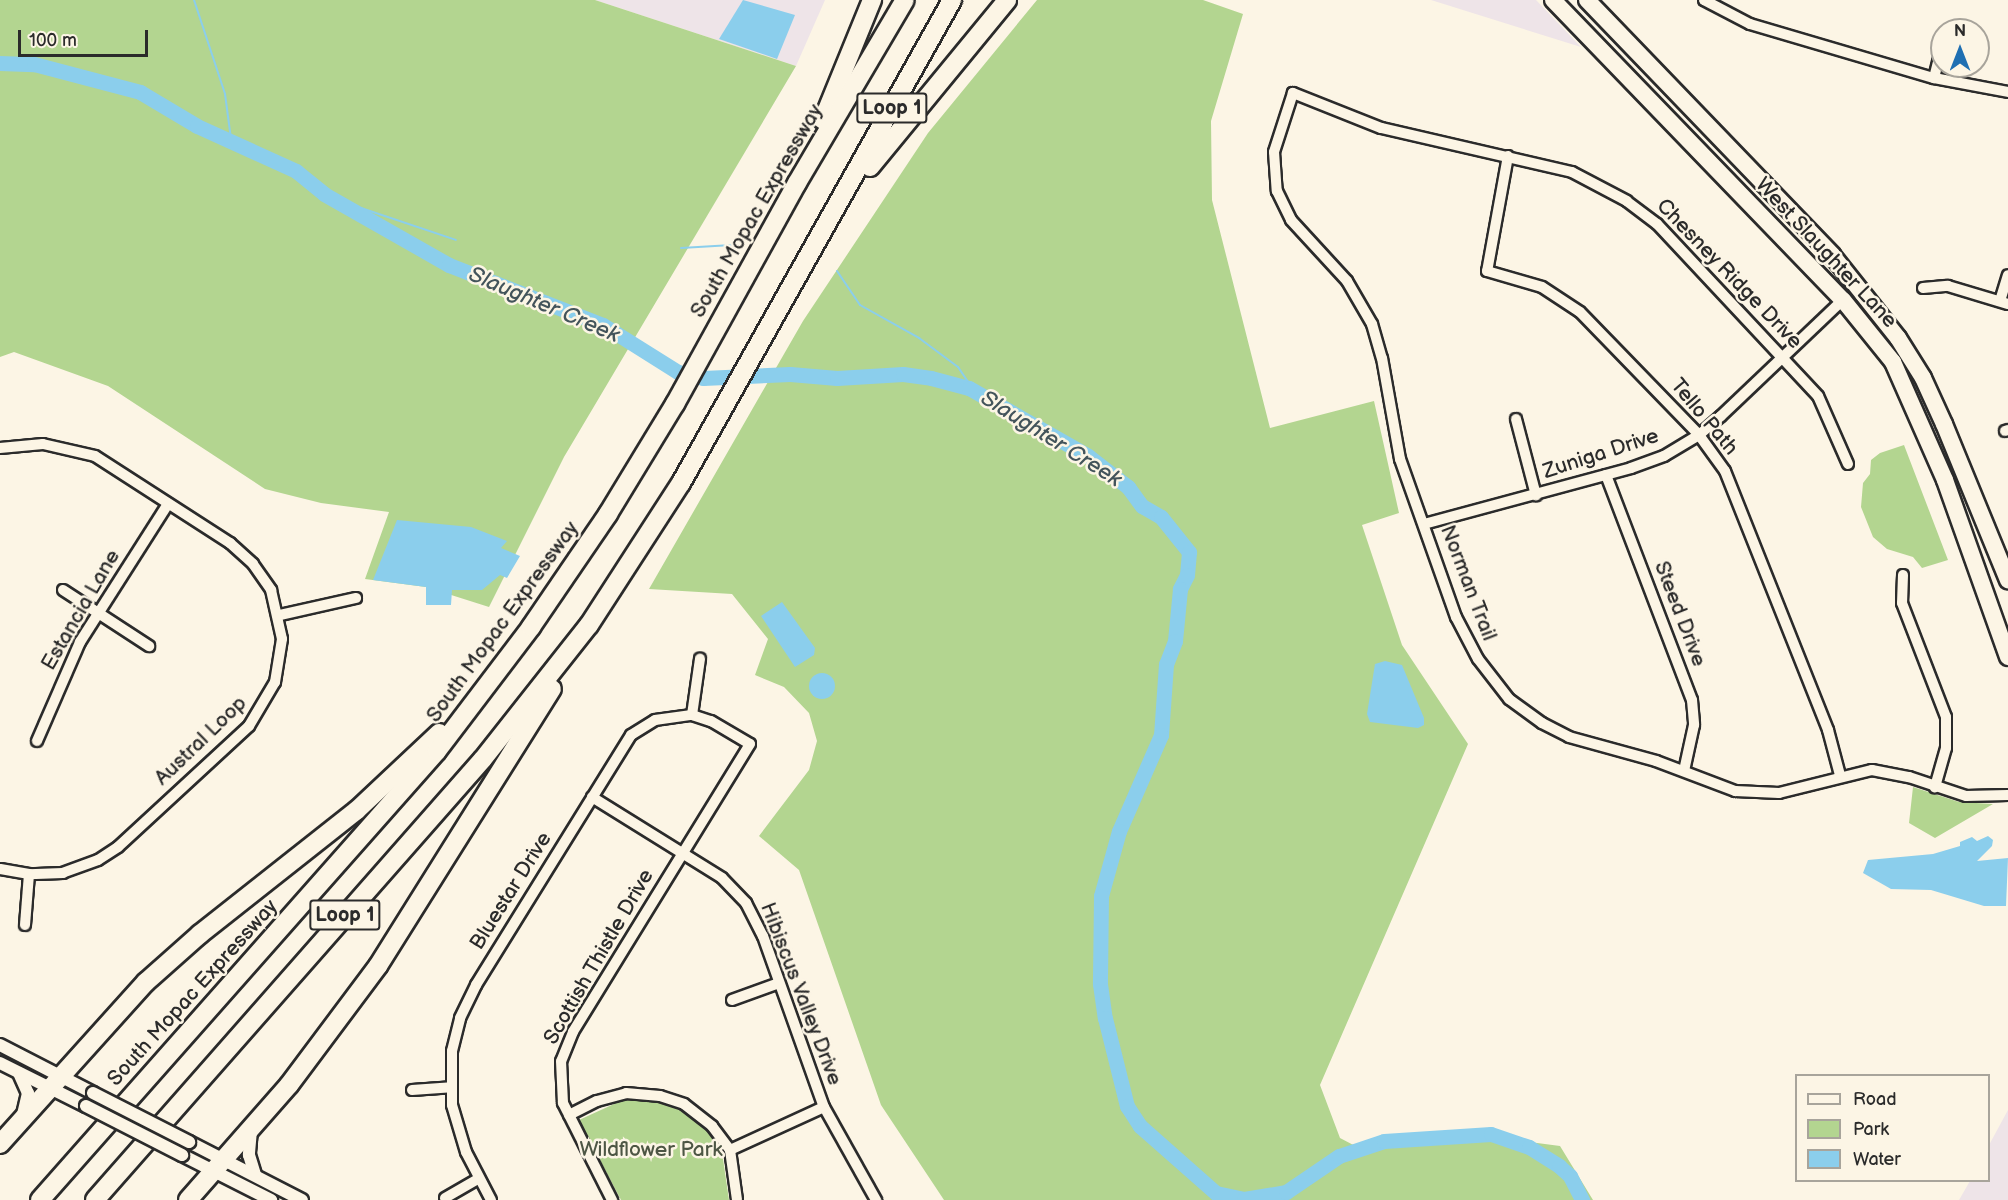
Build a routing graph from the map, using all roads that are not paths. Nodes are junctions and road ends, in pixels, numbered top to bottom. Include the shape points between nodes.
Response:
1 (872, 0) edge
2 (905, 0) edge
3 (952, 0) edge
4 (1007, 0) edge
5 (1553, 0) edge
6 (1587, 0) edge
7 (1704, 0) edge
8 (1930, 77) edge
9 (1934, 78) edge
10 (2008, 92) edge
11 (1293, 93) joint
12 (1728, 144) junction
13 (1508, 156) junction
14 (1709, 161) junction
15 (797, 183) junction
16 (832, 217) junction
17 (2008, 275) edge
18 (1923, 288) dead end
19 (1843, 300) junction
20 (2004, 302) edge
21 (1784, 357) junction
22 (1516, 419) dead end
23 (1699, 435) junction
24 (0, 448) edge
25 (1848, 464) dead end
26 (1961, 465) junction
27 (1941, 471) junction
28 (1606, 476) junction
29 (1536, 495) junction
30 (168, 504) junction
31 (1424, 524) junction
32 (1903, 575) dead end
33 (2008, 580) edge
34 (63, 590) dead end
35 (356, 598) dead end
36 (98, 613) junction
37 (280, 615) junction
38 (589, 625) junction
39 (149, 646) dead end
40 (2008, 657) edge
41 (700, 659) dead end
42 (481, 692) junction
43 (692, 715) junction
44 (37, 741) dead end
45 (750, 744) joint
46 (1684, 771) junction
47 (1840, 775) junction
48 (1935, 787) junction
49 (2008, 795) edge
50 (592, 797) junction
51 (683, 854) junction
52 (0, 869) edge
53 (29, 874) junction
54 (24, 925) dead end
55 (779, 983) junction
56 (732, 1000) dead end
57 (0, 1045) edge
58 (0, 1063) edge
59 (20, 1073) junction
60 (57, 1083) junction
61 (451, 1087) junction
62 (412, 1090) dead end
63 (824, 1107) junction
64 (569, 1115) junction
65 (18, 1124) junction
66 (251, 1126) junction
67 (0, 1144) edge
68 (730, 1150) junction
69 (217, 1165) junction
70 (255, 1175) junction
71 (479, 1178) junction
72 (446, 1198) dead end
73 (40, 1200) edge
74 (94, 1200) edge
75 (188, 1200) edge
76 (271, 1200) edge
77 (302, 1200) edge
78 (491, 1200) edge
79 (612, 1200) edge
80 (737, 1200) edge
81 (876, 1200) edge

1 - 15 highway
2 - 15 highway, South Mopac Expressway / Loop 1
3 - 16 highway, Loop 1
4 - 16 highway
5 - 14 main road, West Slaughter Lane
6 - 12 main road, West Slaughter Lane
7 - 8 street via 1750,24
9 - 10 street
11 - 13 street, Chesney Ridge Drive via 1381,128
11 - 31 street, Norman Trail via 1274,152 1277,191 1291,220 1347,281 1372,324 1400,459
12 - 14 main road
12 - 26 main road, West Slaughter Lane via 1832,255 1898,338 1923,378
13 - 21 street, Chesney Ridge Drive via 1572,172 1627,201 1657,224
13 - 23 street, Tello Path via 1487,271 1525,281 1567,301
14 - 19 main road, West Slaughter Lane
15 - 42 highway, South Mopac Expressway / Loop 1 via 675,404 585,549
16 - 38 highway, Loop 1 via 719,417
17 - 20 street
18 - 20 street via 1948,286
19 - 21 street, Zuniga Drive
19 - 27 main road, West Slaughter Lane via 1893,362
21 - 23 street, Zuniga Drive
21 - 25 street, Chesney Ridge Drive via 1823,403
22 - 29 street
23 - 28 street, Zuniga Drive via 1664,456
23 - 47 street, Tello Path via 1737,497 1828,730
24 - 30 street, Austral Loop via 31,443 81,450
26 - 27 main road
26 - 33 main road, West Slaughter Lane
27 - 40 main road, West Slaughter Lane
28 - 29 street, Zuniga Drive
28 - 46 street, Steed Drive via 1692,700 1694,725
29 - 31 street, Zuniga Drive
30 - 36 street, Estancia Lane
30 - 37 street, Austral Loop via 230,543 254,564 271,590
31 - 46 street, Norman Trail via 1469,646 1509,699 1569,737
32 - 48 street via 1902,603 1946,717 1946,748
34 - 36 street
35 - 37 street
36 - 39 street
36 - 44 street, Estancia Lane via 75,650
37 - 53 street, Austral Loop via 278,673 264,706 249,726 107,855 63,873
38 - 66 highway via 378,966 320,1047
38 - 74 highway, Loop 1 via 483,759
41 - 43 street
42 - 60 highway via 356,811 200,933 146,982
42 - 73 highway, South Mopac Expressway / Loop 1 via 380,817
43 - 45 street, Bluestar Drive via 711,721
43 - 50 street, Bluestar Drive via 663,718 638,729
45 - 51 street, Scottish Thistle Drive
46 - 47 street, Norman Trail via 1729,789 1756,794 1779,793
47 - 48 street, Norman Trail via 1872,770 1891,772
48 - 49 street, Norman Trail via 1978,798
50 - 51 street, Hibiscus Valley Drive
50 - 61 street, Bluestar Drive via 470,996 452,1051
51 - 55 street, Hibiscus Valley Drive via 722,878 746,903 758,922
51 - 64 street, Scottish Thistle Drive via 568,1043 559,1083
52 - 53 street, Austral Loop
53 - 54 street
55 - 56 street
55 - 63 street, Hibiscus Valley Drive
57 - 60 street
58 - 59 street
59 - 60 street
59 - 65 street via 28,1103
60 - 65 highway
60 - 69 street, bridge via 86,1106 182,1155
60 - 69 street, bridge via 93,1093 189,1142
61 - 62 street
61 - 71 street, Bluestar Drive via 458,1131
63 - 68 street
63 - 81 street, Hibiscus Valley Drive
64 - 68 street via 617,1095 660,1096 700,1116
64 - 79 street, Scottish Thistle Drive
65 - 67 highway
66 - 69 highway
66 - 70 street via 249,1154
68 - 80 street
69 - 70 street
69 - 75 highway
69 - 76 street
70 - 77 street
71 - 72 street
71 - 78 street, Bluestar Drive

